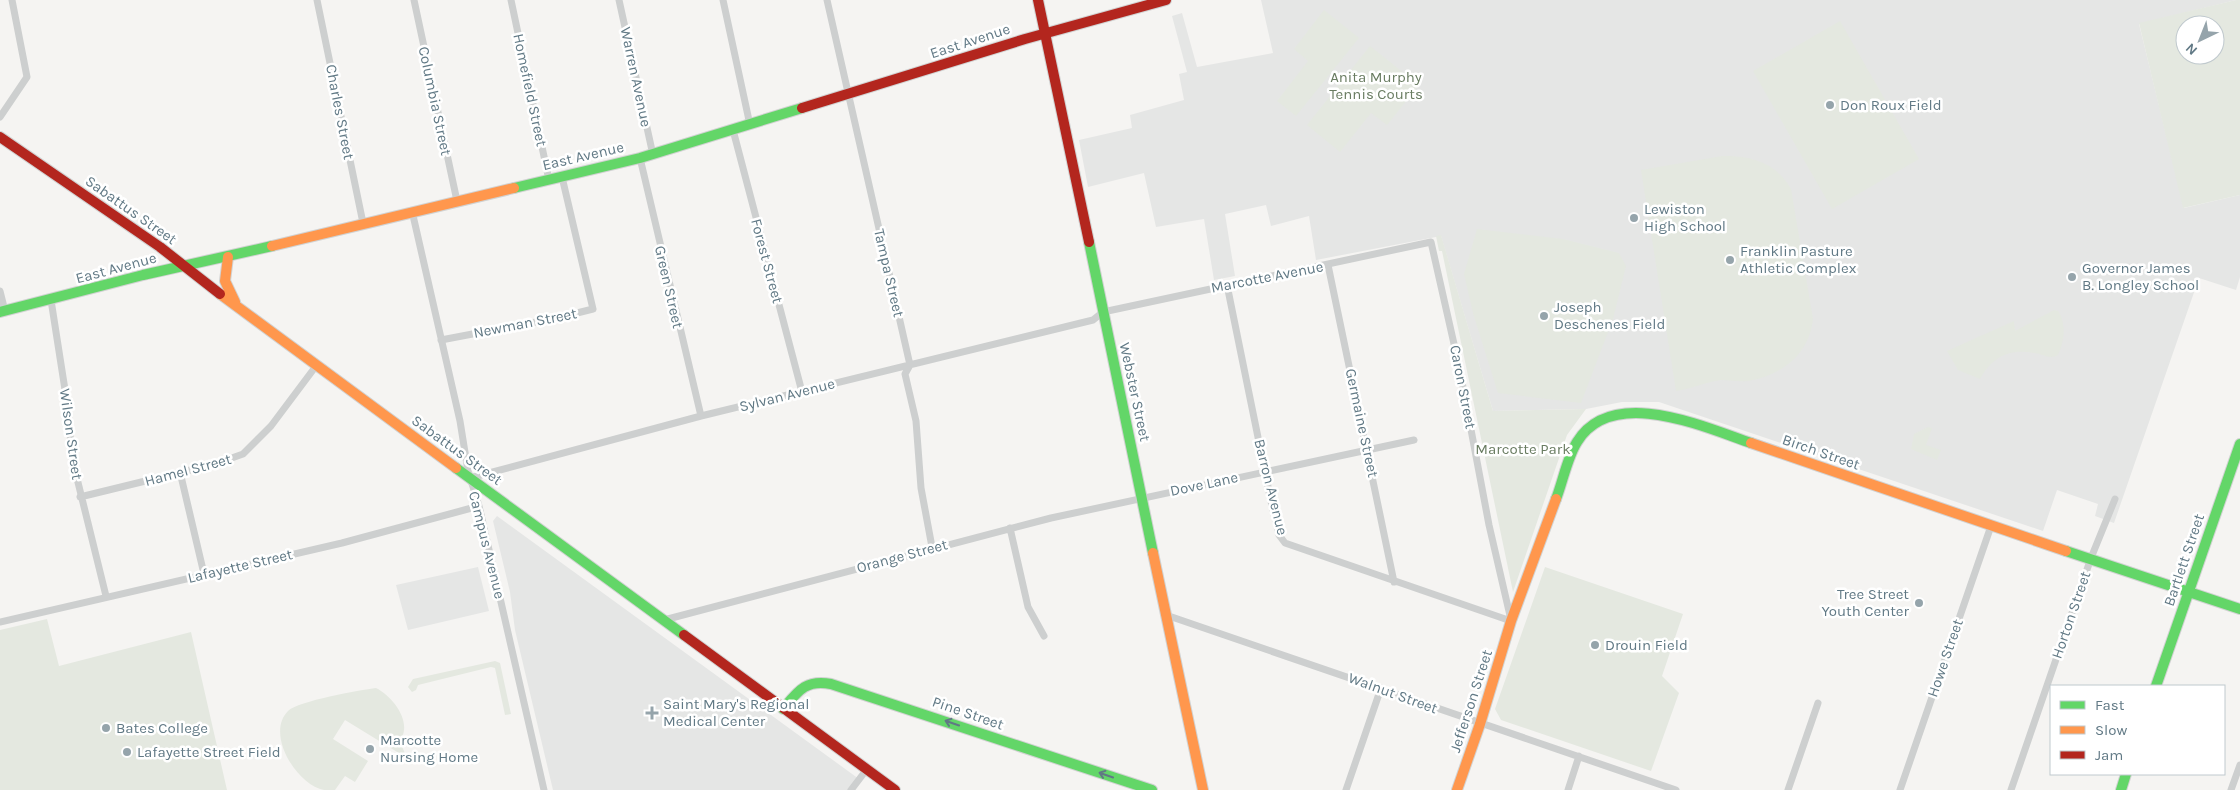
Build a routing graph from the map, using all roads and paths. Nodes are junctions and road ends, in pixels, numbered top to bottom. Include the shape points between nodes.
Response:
1 (12, 0) edge
2 (318, 0) edge
3 (414, 0) edge
4 (511, 0) edge
5 (619, 0) edge
6 (723, 0) edge
7 (827, 0) edge
8 (1038, 0) edge
9 (1166, 0) edge
10 (1045, 33) junction
11 (849, 95) junction
12 (0, 117) edge
13 (750, 125) junction
14 (733, 130) junction
15 (0, 136) edge
16 (653, 154) junction
17 (640, 158) junction
18 (562, 177) junction
19 (550, 180) junction
20 (457, 201) junction
21 (412, 211) junction
22 (362, 223) junction
23 (1431, 242) joint
24 (228, 257) junction
25 (1328, 265) junction
26 (182, 266) junction
27 (1226, 285) junction
28 (0, 291) edge
29 (51, 300) junction
30 (240, 310) junction
31 (3, 311) edge
32 (1103, 312) junction
33 (440, 340) junction
34 (910, 365) junction
35 (316, 366) junction
36 (802, 392) junction
37 (701, 416) junction
38 (1414, 440) dead end
39 (2240, 444) edge
40 (1368, 449) junction
41 (1266, 471) junction
42 (180, 472) junction
43 (470, 478) junction
44 (80, 497) junction
45 (1141, 498) junction
46 (2116, 499) dead end
47 (479, 506) junction
48 (1991, 526) junction
49 (1010, 528) junction
50 (932, 547) junction
51 (2091, 558) junction
52 (204, 574) junction
53 (1394, 582) junction
54 (2189, 591) junction
55 (106, 596) junction
56 (2240, 608) edge
57 (1166, 615) junction
58 (664, 620) junction
59 (1512, 621) junction
60 (0, 622) edge
61 (1044, 636) dead end
62 (2156, 685) edge
63 (1381, 688) junction
64 (1818, 703) dead end
65 (783, 709) junction
66 (1480, 724) junction
67 (1579, 756) junction
68 (2240, 765) edge
69 (867, 769) junction
70 (2126, 775) edge
71 (544, 790) edge
72 (851, 790) edge
73 (895, 790) edge
74 (1152, 790) edge
75 (1203, 790) edge
76 (1346, 790) edge
77 (1457, 790) edge
78 (1568, 790) edge
79 (1676, 790) edge
80 (1788, 790) edge
81 (1900, 790) edge
82 (2010, 790) edge
83 (2121, 790) edge
84 (2231, 790) edge

1 - 12 street via 27,77
2 - 22 street, Charles Street
3 - 20 street, Columbia Street
4 - 19 street, Homefield Street
5 - 16 street, Warren Avenue
6 - 13 street
7 - 11 street, Tampa Street
8 - 10 main road, Webster Street
9 - 10 main road, East Avenue
10 - 11 main road, East Avenue
10 - 32 main road, Webster Street
11 - 13 main road, East Avenue
11 - 34 street, Tampa Street
13 - 14 main road, East Avenue
14 - 16 main road, East Avenue
14 - 36 street, Forest Street
15 - 26 main road, Sabattus Street via 160,247
16 - 17 main road, East Avenue
17 - 18 main road, East Avenue
17 - 37 street, Green Street
18 - 19 main road, East Avenue
18 - 33 street, Newman Street via 593,309
19 - 20 main road, East Avenue
20 - 21 main road, East Avenue
21 - 22 main road, East Avenue
21 - 33 street, Campus Avenue
22 - 24 main road, East Avenue
23 - 25 street, Marcotte Avenue
23 - 59 street, Caron Street
24 - 26 main road, East Avenue
24 - 30 main road via 225,287
25 - 27 street, Marcotte Avenue
25 - 40 street, Germaine Street
26 - 29 main road, East Avenue
26 - 30 main road, Sabattus Street
27 - 32 street, Marcotte Avenue
27 - 41 street, Barron Avenue
28 - 31 street
29 - 31 main road, East Avenue
29 - 44 street, Wilson Street
30 - 35 main road, Sabattus Street
32 - 34 street, Sylvan Avenue via 1094,320
32 - 45 main road, Webster Street
33 - 43 street, Campus Avenue
34 - 36 street, Sylvan Avenue
34 - 50 street, Tampa Street via 905,374 916,421 921,488
35 - 42 street, Hamel Street via 271,426 243,454
35 - 43 main road, Sabattus Street
36 - 37 street, Sylvan Avenue
37 - 43 street, Sylvan Avenue
38 - 40 street, Dove Lane
39 - 54 main road, Bartlett Street
40 - 41 street, Dove Lane
40 - 53 street, Germaine Street
41 - 45 street, Dove Lane
41 - 53 street, Barron Avenue via 1279,535 1285,544
42 - 44 street, Hamel Street
42 - 52 street
43 - 47 street, Campus Avenue
43 - 58 main road, Sabattus Street
44 - 55 street, Wilson Street
45 - 49 street, Orange Street
45 - 57 main road, Webster Street
46 - 51 street, Horton Street
47 - 52 street, Lafayette Street via 342,543
47 - 71 street, Campus Avenue
48 - 51 main road, Birch Street
48 - 59 main road, Birch Street via 1677,418 1647,412 1627,414 1592,426 1577,442
48 - 81 street, Howe Street
49 - 50 street, Orange Street
49 - 61 street via 1028,608
50 - 58 street, Orange Street
51 - 54 main road, Birch Street
51 - 82 street, Horton Street
52 - 55 street, Lafayette Street
53 - 59 street, Barron Avenue
54 - 56 main road, Birch Street
54 - 62 main road, Bartlett Street
55 - 60 street, Lafayette Street
57 - 63 street, Walnut Street
57 - 75 main road, Webster Street
58 - 65 main road, Sabattus Street
59 - 66 main road, Jefferson Street
63 - 66 street, Walnut Street
63 - 76 street
64 - 80 street
65 - 69 main road, Sabattus Street
74 -> 65 main road, Pine Street via 857,691 824,683 802,686
66 - 67 street, Walnut Street
66 - 77 main road, Jefferson Street
67 - 78 street
67 - 79 street, Walnut Street
68 - 84 street
69 - 72 street
69 - 73 main road, Sabattus Street
70 - 83 main road

